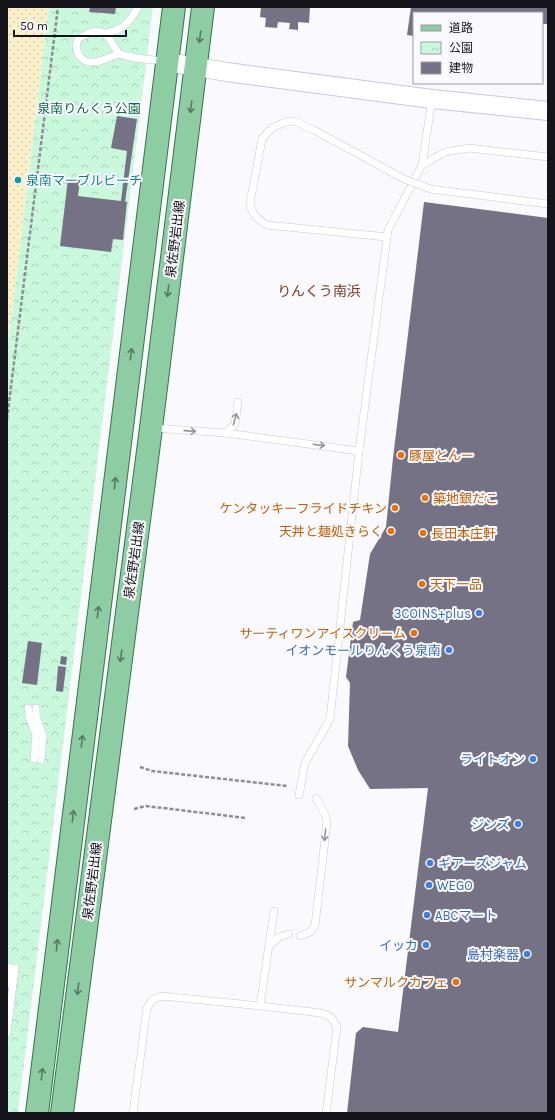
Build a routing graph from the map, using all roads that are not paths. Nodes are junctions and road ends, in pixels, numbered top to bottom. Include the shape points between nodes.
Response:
1 (138, 7) edge
2 (174, 7) edge
3 (203, 7) edge
4 (106, 33) junction
5 (119, 54) junction
6 (168, 62) junction
7 (196, 68) junction
8 (432, 99) junction
9 (548, 111) edge
10 (548, 157) edge
11 (422, 165) junction
12 (548, 204) edge
13 (387, 237) junction
14 (238, 402) dead end
15 (151, 428) junction
16 (226, 434) junction
17 (359, 451) junction
18 (28, 708) dead end
19 (36, 708) dead end
20 (299, 795) dead end
21 (316, 798) dead end
22 (274, 911) dead end
23 (289, 934) dead end
24 (300, 936) dead end
25 (268, 948) junction
26 (7, 984) edge
27 (260, 1006) junction
28 (7, 1033) edge
29 (37, 1113) edge
30 (62, 1113) edge
31 (133, 1113) edge
32 (326, 1113) edge

1 - 4 lane via 128,23 118,31
2 - 6 main road, 泉佐野岩出線
3 -> 7 main road, 泉佐野岩出線
4 - 5 lane
4 - 5 lane via 92,31 78,38 76,47 79,56 87,62 97,62
5 - 6 lane
6 - 7 street
29 -> 6 main road, 泉佐野岩出線
7 - 8 street
7 -> 15 main road, 泉佐野岩出線
8 - 9 street
8 - 11 lane
10 - 11 lane via 469,148 445,152
11 - 13 lane via 388,230
12 - 13 lane, bridge via 431,189 404,179 295,122 285,122 272,128 262,139 250,203 252,212 260,220 267,225
13 - 17 lane
16 -> 14 lane via 235,424
15 -> 16 lane
15 -> 30 main road, 泉佐野岩出線
16 -> 17 lane
17 - 20 lane via 330,719 305,763
18 - 19 lane via 28,716 36,735 37,759 43,736
21 -> 24 lane via 327,822 315,926 310,932
22 - 25 lane
23 - 25 lane via 282,935
25 - 27 lane
26 - 28 lane via 12,968
27 - 31 lane via 162,996 152,1000 147,1008
27 - 32 lane via 321,1013 329,1015 334,1020 337,1027

